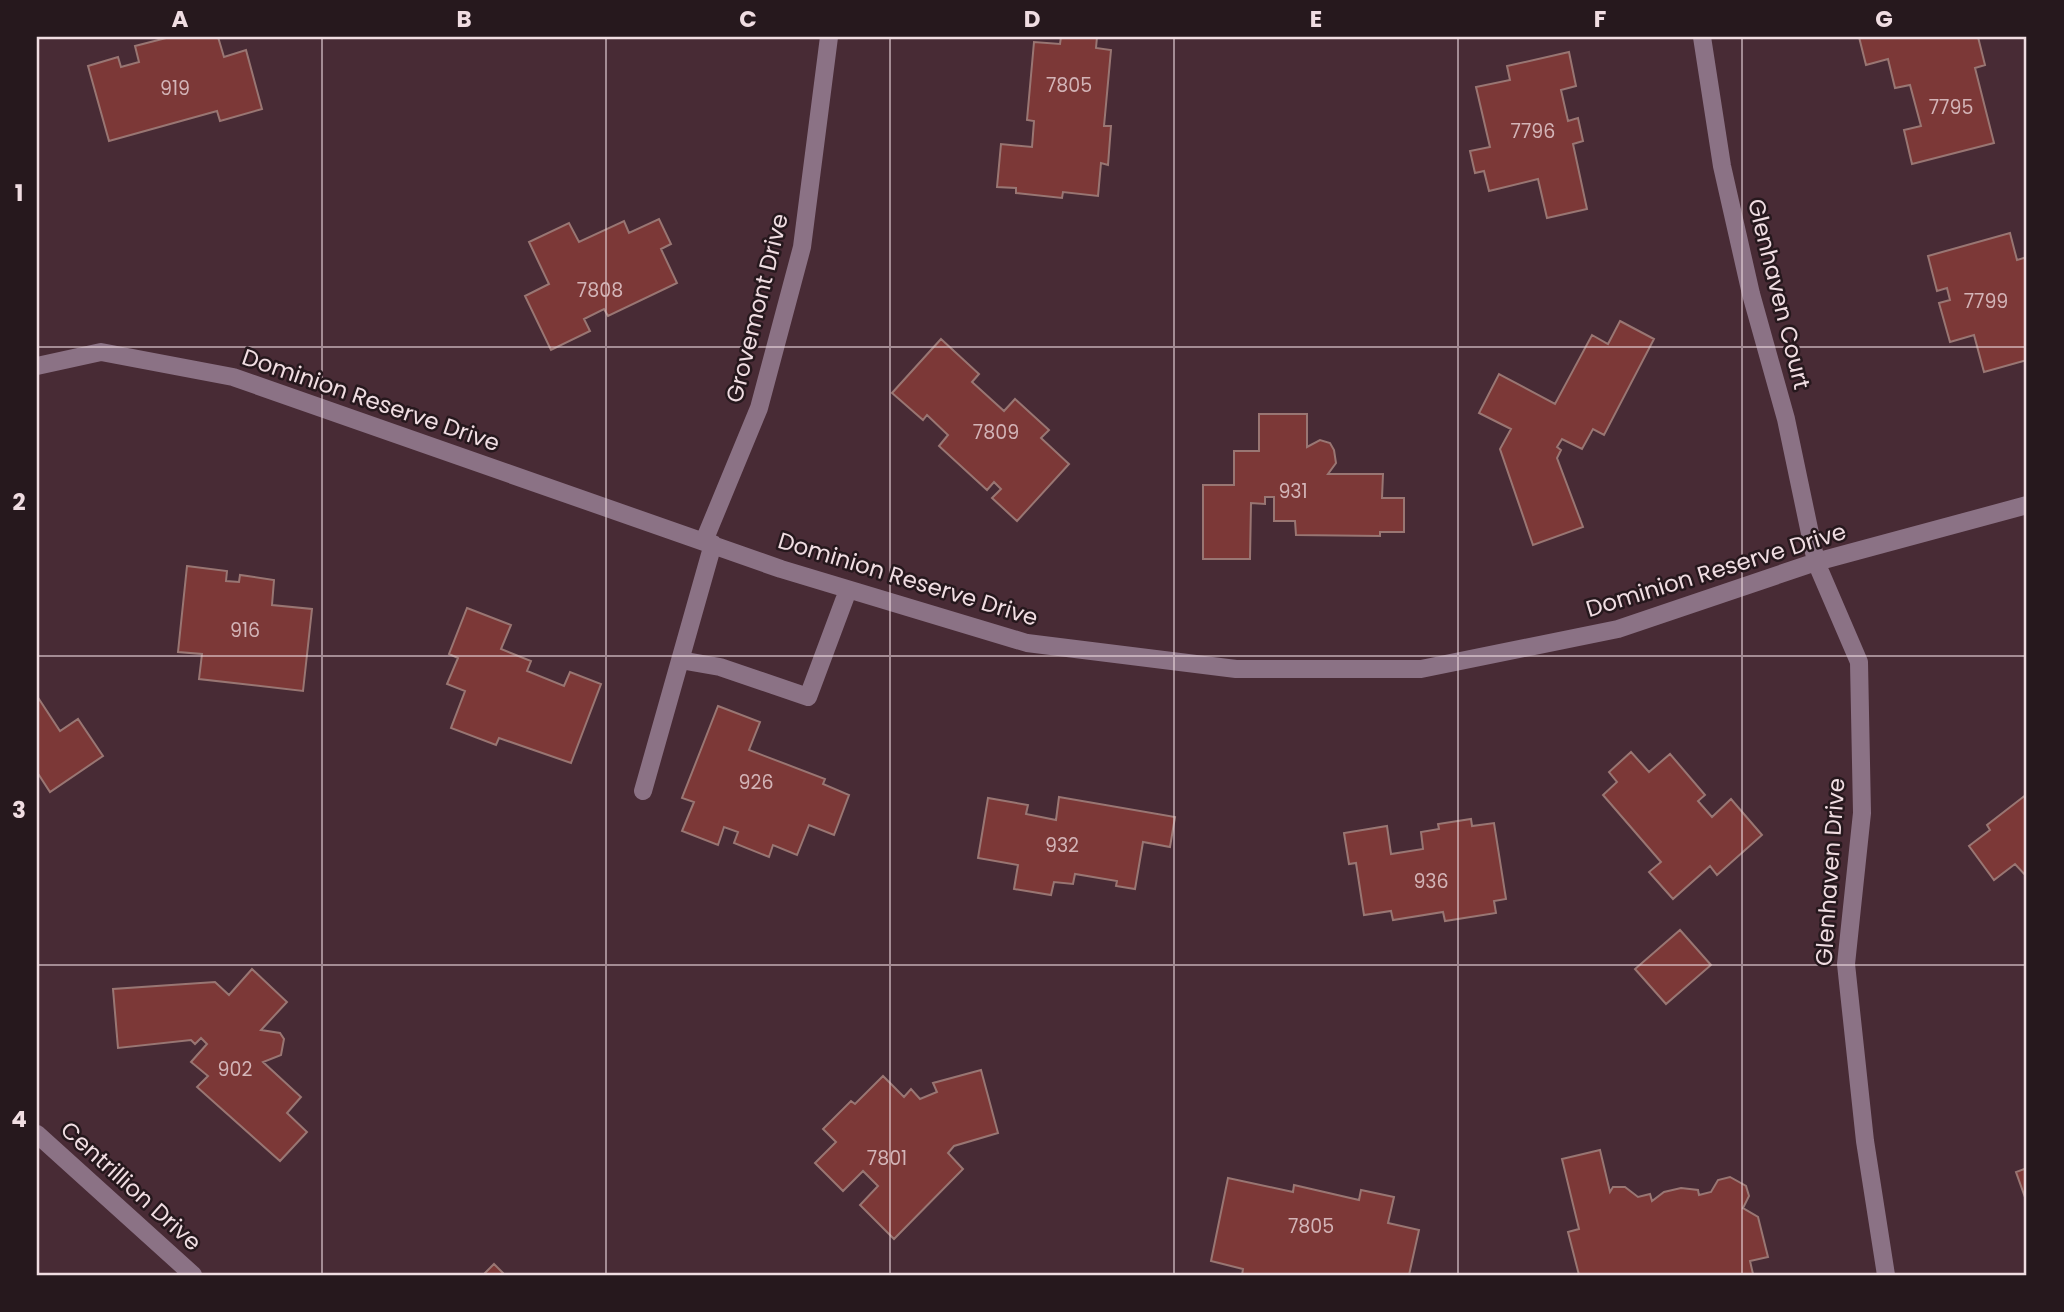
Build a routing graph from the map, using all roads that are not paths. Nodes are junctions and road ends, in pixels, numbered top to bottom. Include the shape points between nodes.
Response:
1 (829, 37) edge
2 (1702, 37) edge
3 (37, 366) edge
4 (2027, 505) edge
5 (709, 543) junction
6 (1816, 562) junction
7 (848, 590) junction
8 (680, 660) junction
9 (642, 791) dead end
10 (37, 1134) edge
11 (193, 1275) edge
12 (1886, 1275) edge

1 - 5 street, Grovemont Drive via 802,247 759,408
2 - 6 street, Glenhaven Court via 1722,166 1786,419
3 - 5 street, Dominion Reserve Drive via 101,352 233,377
4 - 6 street, Dominion Reserve Drive
5 - 7 street, Dominion Reserve Drive
5 - 8 street, Grovemont Drive
6 - 7 street, Dominion Reserve Drive via 1618,629 1421,669 1236,669 1027,643
6 - 12 street, Glenhaven Drive via 1859,662 1862,813 1846,964 1864,1141
7 - 8 street via 808,697 720,667
8 - 9 street, Grovemont Drive
10 - 11 street, Centrillion Drive

